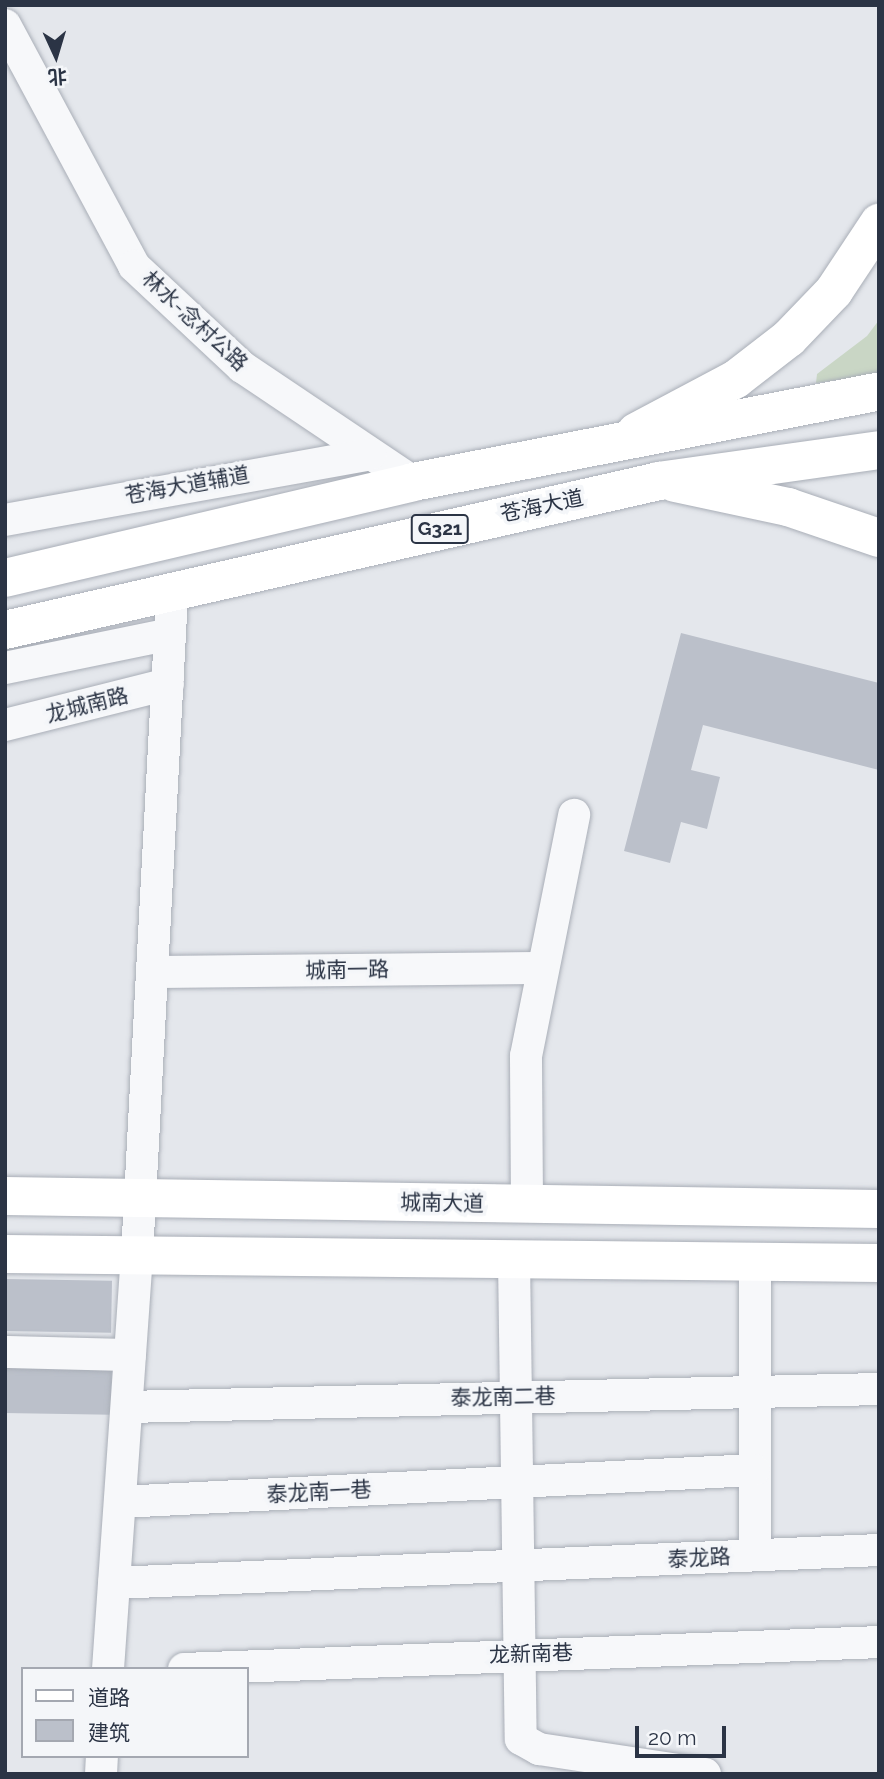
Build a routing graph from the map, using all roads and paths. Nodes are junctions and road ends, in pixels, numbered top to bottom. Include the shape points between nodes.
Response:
1 (5, 25) edge
2 (879, 223) edge
3 (879, 391) edge
4 (612, 442) junction
5 (879, 450) edge
6 (370, 454) junction
7 (659, 481) junction
8 (413, 482) junction
9 (5, 520) edge
10 (879, 538) edge
11 (5, 578) edge
12 (172, 595) junction
13 (5, 630) edge
14 (170, 634) junction
15 (5, 668) edge
16 (168, 684) junction
17 (5, 725) edge
18 (574, 815) dead end
19 (542, 968) junction
20 (152, 972) junction
21 (5, 1196) edge
22 (139, 1199) junction
23 (527, 1204) junction
24 (879, 1209) edge
25 (5, 1254) edge
26 (137, 1255) junction
27 (514, 1259) junction
28 (755, 1262) junction
29 (879, 1263) edge
30 (5, 1352) edge
31 (130, 1355) junction
32 (879, 1389) edge
33 (754, 1391) junction
34 (516, 1396) junction
35 (127, 1407) junction
36 (754, 1469) junction
37 (517, 1482) junction
38 (120, 1502) junction
39 (879, 1550) edge
40 (755, 1555) junction
41 (519, 1566) junction
42 (114, 1583) junction
43 (879, 1642) edge
44 (520, 1654) junction
45 (108, 1667) edge
46 (229, 1667) edge
47 (705, 1774) edge

1 - 6 street, 林水-念村公路 via 134,266 242,367
2 - 4 main road via 834,291 789,338 736,379
3 - 4 main road, G321
4 - 8 main road, G321
5 - 7 main road, 苍海大道 / G321
6 - 8 street, 林水-念村公路
6 - 9 street, 苍海大道辅道
7 - 10 main road via 788,507
7 - 12 main road, 苍海大道 / G321 via 471,521
8 - 11 main road, G321
12 - 13 main road, 苍海大道 / G321
12 - 14 street
14 - 15 street
14 - 16 street
16 - 17 street, 龙城南路
16 - 20 street
18 - 19 street
19 - 20 street, 城南一路
19 - 23 street via 526,1056
20 - 22 street
21 - 22 main road, 城南大道
22 - 23 main road, 城南大道
22 - 26 street
23 - 24 main road, 城南大道
25 - 26 main road
26 - 27 main road
26 - 31 street
27 - 28 main road
27 - 34 street
28 - 29 main road
28 - 33 street
30 - 31 street
31 - 35 street
32 - 33 street, 泰龙南二巷
33 - 34 street, 泰龙南二巷
33 - 36 street
34 - 35 street, 泰龙南二巷
34 - 37 street
35 - 38 street
36 - 37 street, 泰龙南一巷
36 - 40 street
37 - 38 street, 泰龙南一巷
37 - 41 street
38 - 42 street
39 - 40 street, 泰龙路
40 - 41 street, 泰龙路
41 - 42 street, 泰龙路
41 - 44 street
42 - 45 street
43 - 44 street, 龙新南巷
44 - 46 street, 龙新南巷
44 - 47 street via 521,1740 539,1749

